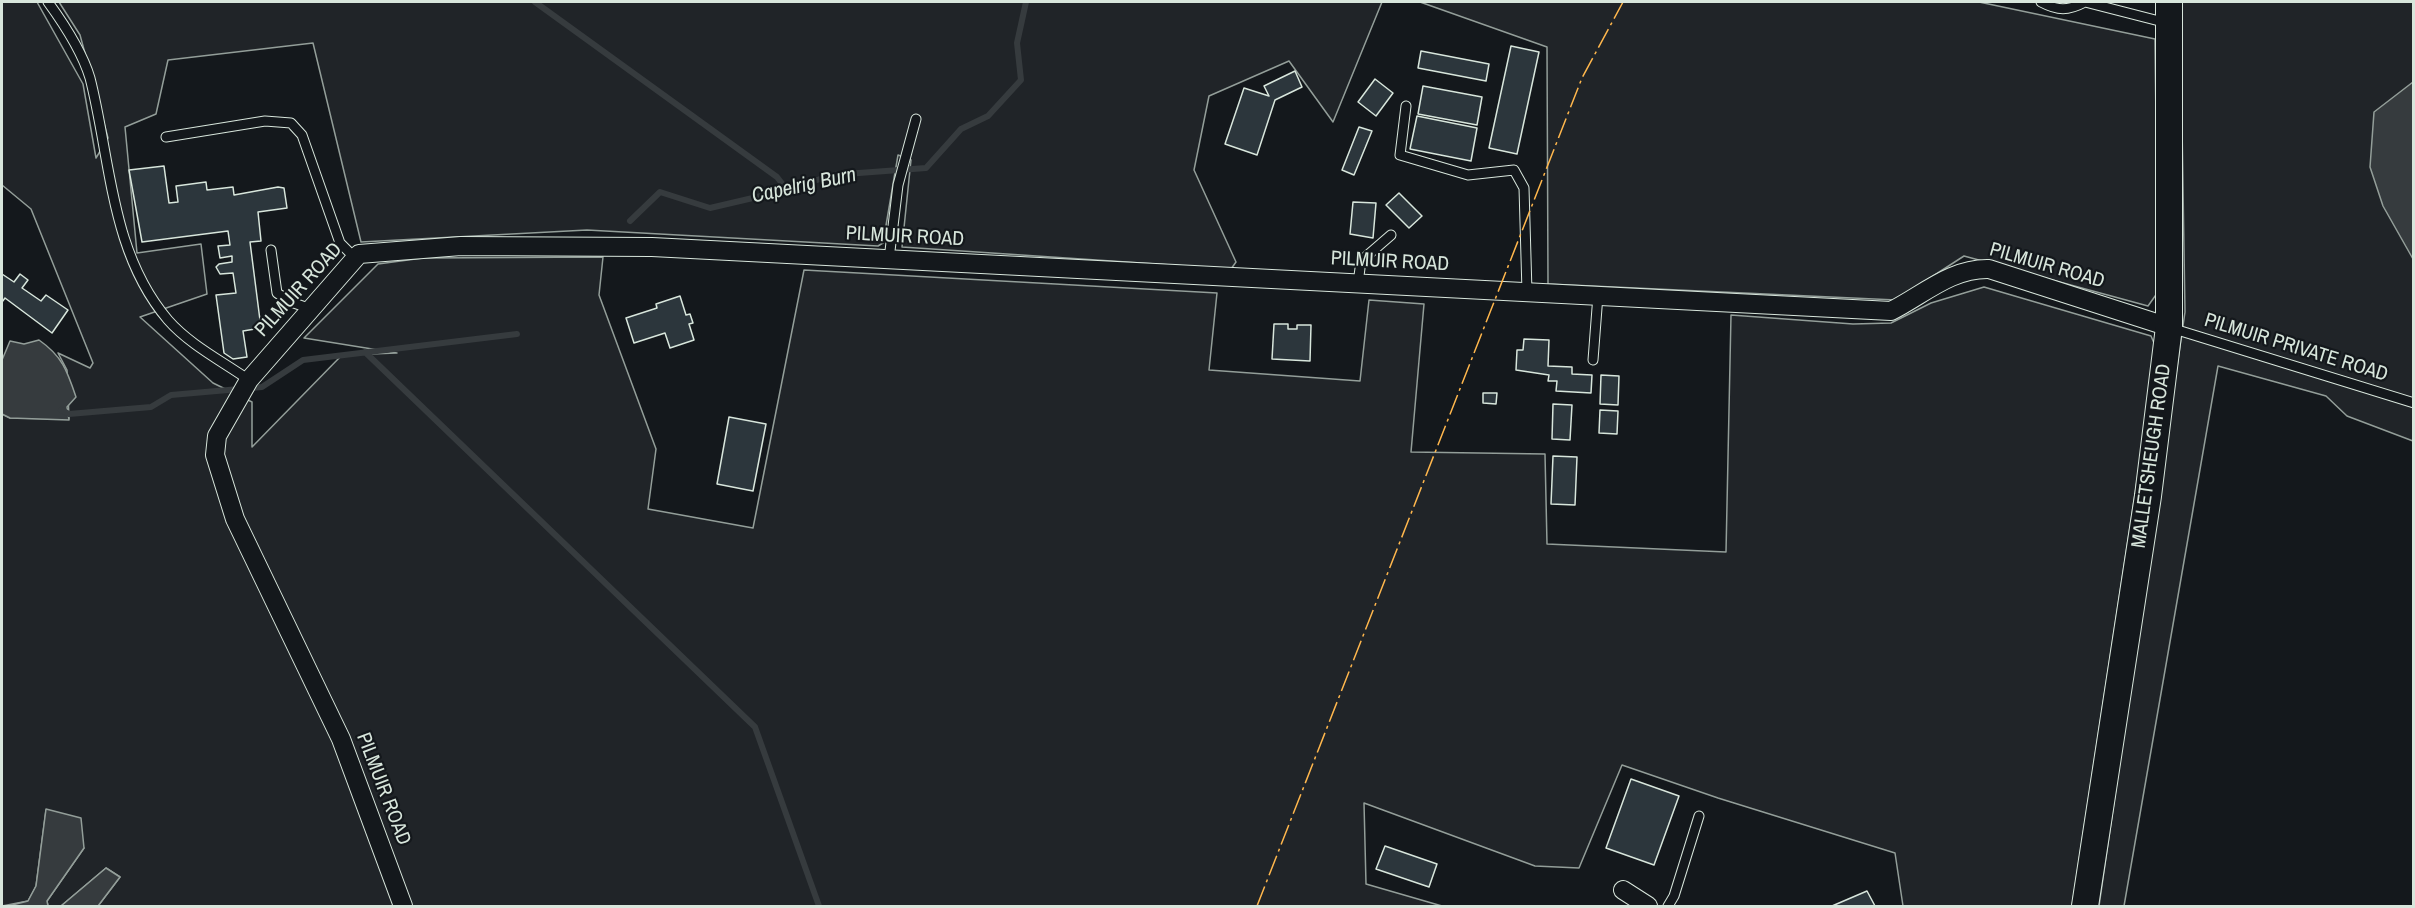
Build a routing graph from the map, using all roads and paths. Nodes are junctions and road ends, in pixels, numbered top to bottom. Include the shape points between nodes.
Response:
1 (48, 2) edge
2 (2041, 2) edge
3 (2085, 2) edge
4 (2169, 12) edge
5 (1406, 106) dead end
6 (916, 119) dead end
7 (166, 137) dead end
8 (1391, 235) dead end
9 (271, 250) dead end
10 (355, 258) junction
11 (889, 259) junction
12 (1358, 283) junction
13 (1527, 292) junction
14 (1598, 295) junction
15 (311, 309) junction
16 (2169, 327) junction
17 (1593, 360) dead end
18 (249, 380) junction
19 (2414, 403) edge
20 (1699, 816) dead end
21 (1623, 891) dead end
22 (403, 906) edge
23 (1648, 906) edge
24 (1668, 906) edge
25 (2085, 906) edge

1 - 18 lane via 67,29 89,76 106,168 127,250 148,290 184,335
2 - 3 lane via 2069,10
3 - 4 lane
4 - 16 street, MALLETSHEUGH ROAD
5 - 13 lane via 1400,155 1468,175 1514,170 1524,189
6 - 11 lane via 898,185
7 - 10 lane via 266,121 291,123 302,135 340,243
8 - 12 lane via 1361,261
9 - 15 lane via 277,293
10 - 11 street, PILMUIR ROAD via 359,254 473,246 651,247
10 - 15 street, PILMUIR ROAD
11 - 12 street, PILMUIR ROAD
12 - 13 street, PILMUIR ROAD
13 - 14 street, PILMUIR ROAD
14 - 16 street, PILMUIR ROAD via 1891,311 1941,280 1972,268 1989,269
14 - 17 lane
15 - 18 street, PILMUIR ROAD
16 - 19 lane, PILMUIR PRIVATE ROAD
16 - 25 street, MALLETSHEUGH ROAD via 2148,496
18 - 22 street, PILMUIR ROAD via 217,436 215,455 222,483 235,519 340,739
20 - 24 lane
21 - 23 street

